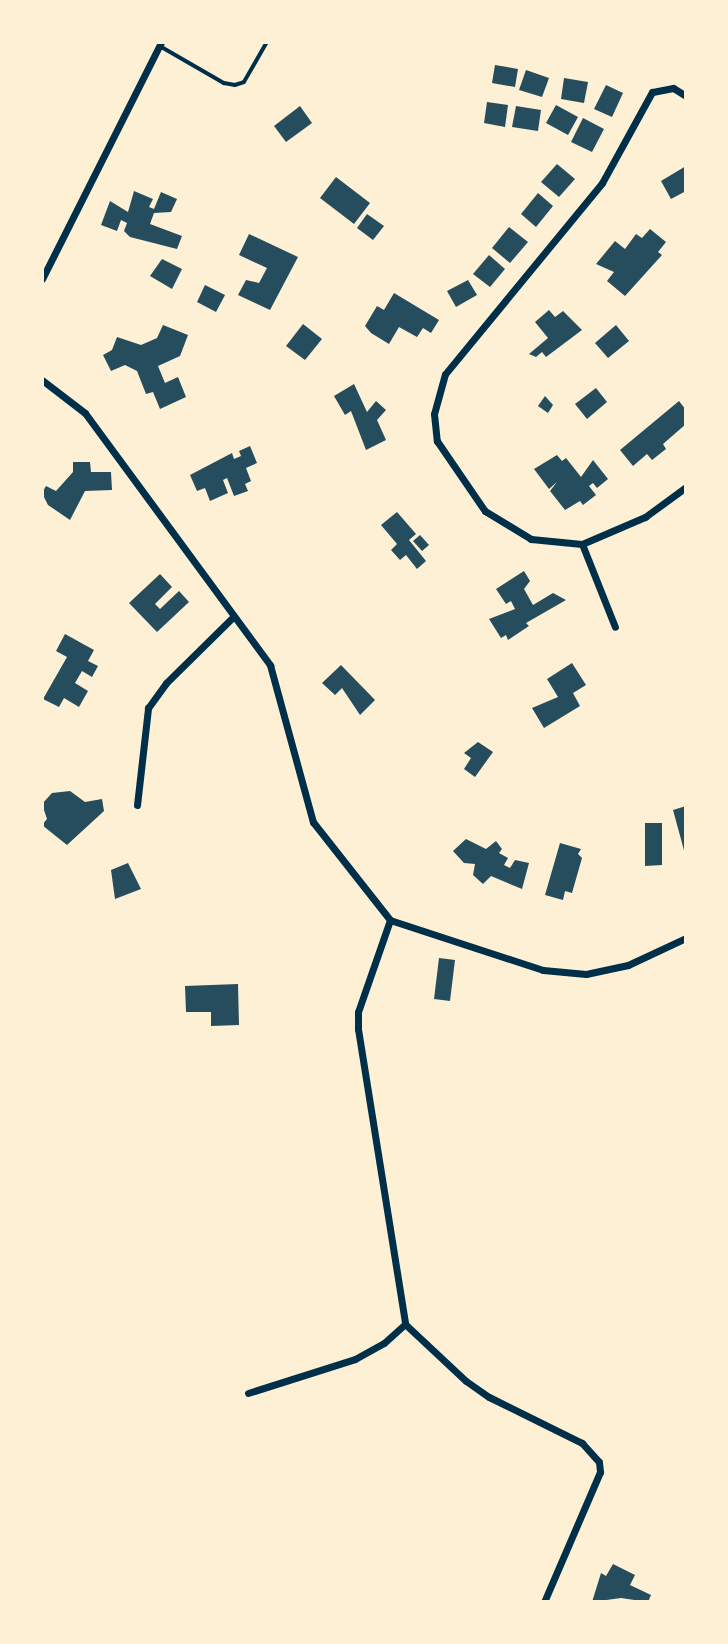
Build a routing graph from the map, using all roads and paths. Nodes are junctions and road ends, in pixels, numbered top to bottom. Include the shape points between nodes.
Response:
1 (267, 42) edge
2 (160, 43) edge
3 (686, 96) edge
4 (42, 279) edge
5 (42, 380) edge
6 (686, 487) edge
7 (582, 544) junction
8 (232, 618) junction
9 (615, 627) dead end
10 (137, 805) dead end
11 (390, 919) junction
12 (686, 938) edge
13 (405, 1324) junction
14 (248, 1394) dead end
15 (544, 1602) edge

1 - 2 lane via 244,82 235,85 224,83
2 - 4 street
3 - 7 street via 673,88 652,92 602,183 445,374 435,414 437,442 485,511 531,539
5 - 8 street via 85,413
6 - 7 street via 645,517
7 - 9 street
8 - 10 street via 166,683 148,708
8 - 11 street via 270,665 313,822
11 - 12 street via 542,970 586,974 628,965
11 - 13 street via 358,1012 358,1029
13 - 14 street via 384,1343 355,1359
13 - 15 street via 466,1381 582,1443 599,1462 600,1472

